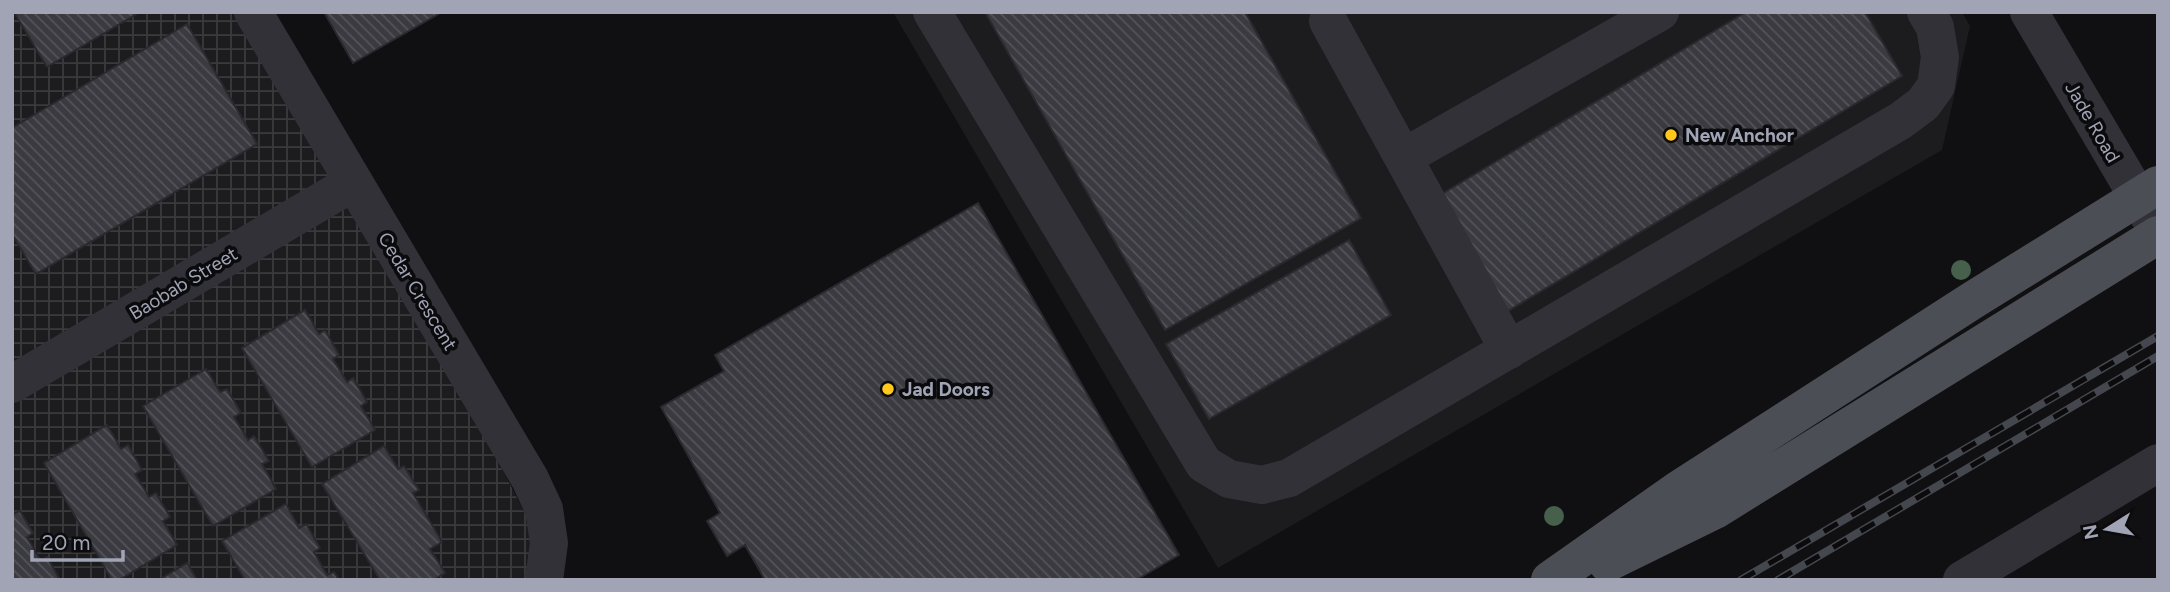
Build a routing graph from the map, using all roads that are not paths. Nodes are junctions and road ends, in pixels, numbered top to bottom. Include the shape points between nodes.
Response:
1 (253, 12) edge
2 (932, 12) edge
3 (1660, 12) edge
4 (1926, 12) edge
5 (2029, 12) edge
6 (1328, 21) dead end
7 (1404, 157) junction
8 (354, 182) junction
9 (2148, 191) edge
10 (2158, 233) edge
11 (1509, 350) junction
12 (12, 384) edge
13 (2158, 463) edge
14 (544, 580) edge
15 (1550, 580) edge
16 (1574, 580) edge
17 (1962, 580) edge

1 - 8 street, Cedar Crescent
2 - 11 street via 1204,464 1229,479 1262,485 1289,478
3 - 7 street
4 - 11 street via 1935,27 1940,57 1936,86 1923,104
5 - 9 street, Jade Road
6 - 7 street
7 - 11 street
8 - 12 street, Baobab Street
8 - 14 street, Cedar Crescent via 530,479 544,509 549,543
9 - 10 street, Jade Road
9 - 15 main road via 1689,483
10 - 16 main road via 1715,510
13 - 17 street

